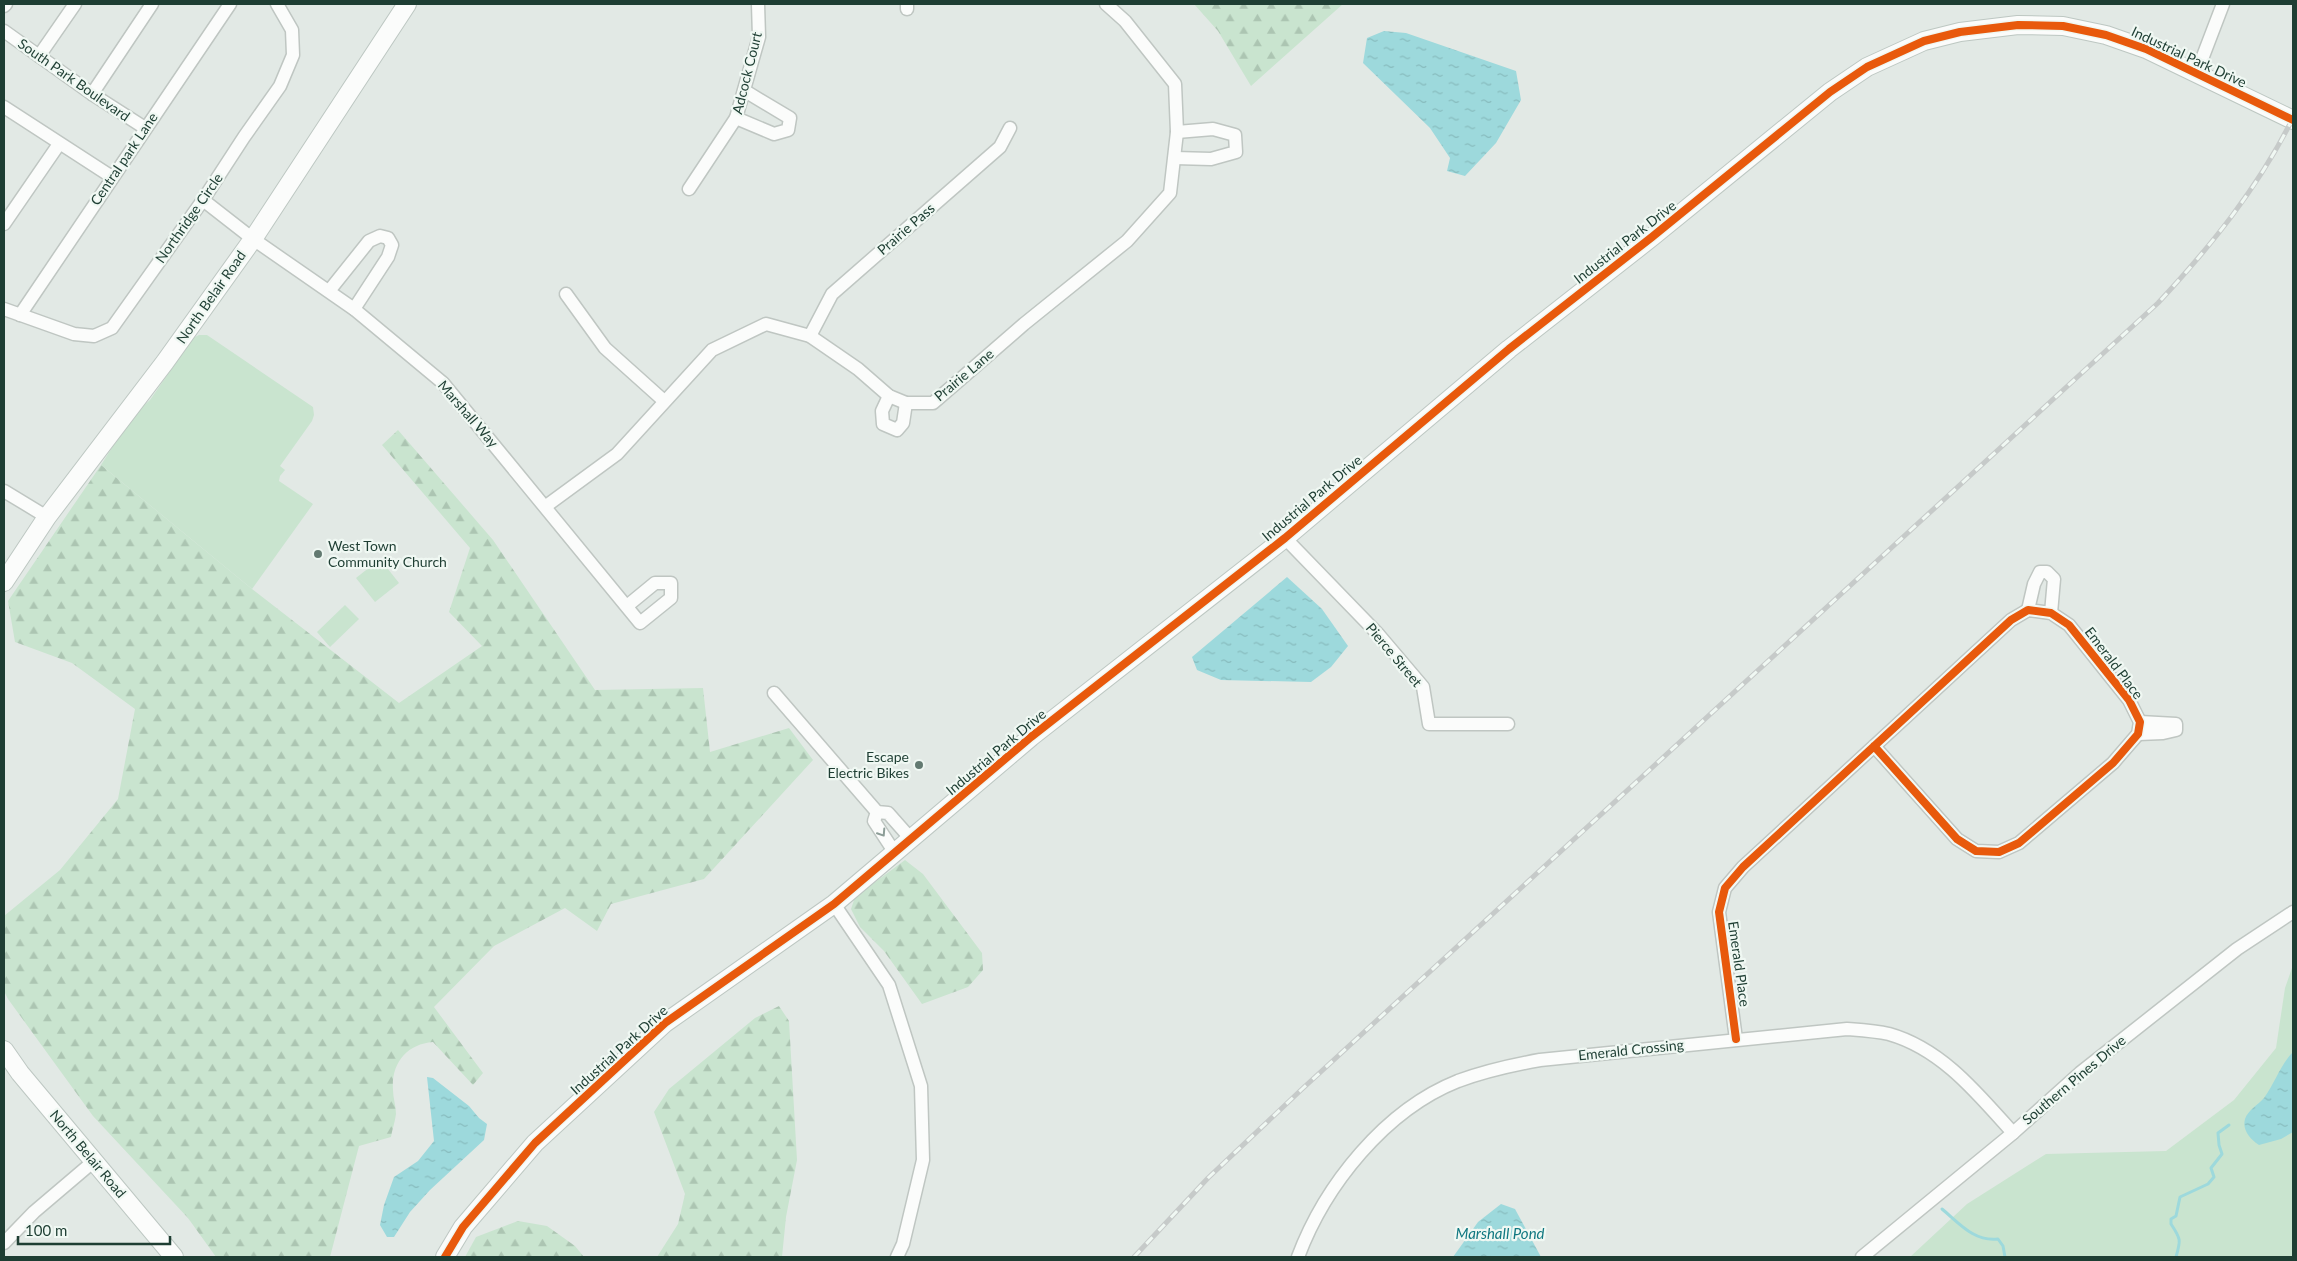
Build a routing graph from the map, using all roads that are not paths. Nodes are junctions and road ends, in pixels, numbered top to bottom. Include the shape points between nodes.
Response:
1 (75, 4) edge
2 (152, 4) edge
3 (230, 4) edge
4 (277, 4) edge
5 (407, 4) edge
6 (758, 4) edge
7 (1106, 4) edge
8 (2223, 4) edge
9 (4, 31) edge
10 (39, 56) junction
11 (2197, 72) junction
12 (745, 91) junction
13 (92, 94) junction
14 (4, 107) edge
15 (736, 118) junction
16 (2293, 120) edge
17 (145, 128) junction
18 (1010, 128) dead end
19 (1177, 132) junction
20 (59, 144) junction
21 (1175, 158) junction
22 (112, 177) junction
23 (689, 189) dead end
24 (203, 200) junction
25 (4, 224) edge
26 (253, 238) junction
27 (330, 291) junction
28 (566, 294) dead end
29 (4, 309) edge
30 (354, 309) junction
31 (20, 315) junction
32 (810, 336) junction
33 (889, 396) junction
34 (663, 400) junction
35 (906, 403) junction
36 (4, 491) edge
37 (546, 506) junction
38 (47, 517) junction
39 (1285, 538) junction
40 (4, 582) edge
41 (627, 606) dead end
42 (2028, 610) junction
43 (2050, 613) junction
44 (774, 693) dead end
45 (1508, 724) dead end
46 (1874, 746) junction
47 (877, 812) junction
48 (911, 839) junction
49 (895, 853) junction
50 (834, 904) junction
51 (2293, 912) edge
52 (1736, 1039) junction
53 (4, 1050) edge
54 (2013, 1132) junction
55 (94, 1161) junction
56 (4, 1243) edge
57 (174, 1257) edge
58 (445, 1257) edge
59 (897, 1257) edge
60 (1298, 1257) edge
61 (1862, 1257) edge

1 - 10 street
2 - 13 street
3 - 17 street, Central park Lane
4 - 24 street, Northridge Circle via 292,30 293,55 280,86
5 - 26 street, North Belair Road
6 - 12 street, Adcock Court via 759,37
7 - 19 street, Prairie Lane via 1125,22 1175,84
8 - 11 street
9 - 10 street, South Park Boulevard
10 - 13 street, South Park Boulevard
11 - 16 street, Industrial Park Drive
11 - 39 street, Industrial Park Drive via 2106,35 2063,26 2018,24 1924,41 1875,63 1830,92 1509,349
12 - 15 street, Adcock Court
12 - 15 street via 790,118 788,130 774,134
13 - 17 street, South Park Boulevard
14 - 20 street
15 - 23 street, Adcock Court
17 - 22 street, Central park Lane
18 - 32 street, Prairie Pass via 1000,147 832,294
19 - 21 street, Prairie Lane
19 - 21 street via 1213,129 1235,135 1236,152 1211,159
20 - 22 street
20 - 25 street
21 - 35 street, Prairie Lane via 1170,193 1127,241 933,402
22 - 31 street, Central park Lane
24 - 26 street, Marshall Way
24 - 31 street, Northridge Circle via 112,328 94,336 74,334
26 - 27 street, Marshall Way
26 - 38 street, North Belair Road via 165,362
27 - 30 street, Marshall Way
27 - 30 street via 369,241 380,236 388,238 392,245 388,257
28 - 34 street via 605,348
29 - 31 street, Northridge Circle
30 - 37 street, Marshall Way via 443,383
32 - 33 street, Prairie Lane via 858,369
32 - 34 street, Prairie Lane via 766,324 712,350
33 - 35 street, Prairie Lane
33 - 35 street via 882,412 883,424 897,430 902,423
34 - 37 street, Prairie Lane via 617,454
36 - 38 street
37 - 41 street, Marshall Way
38 - 40 street, North Belair Road
39 - 45 street, Pierce Street via 1378,634 1423,687 1429,724
39 - 48 street, Industrial Park Drive via 1031,737
42 - 43 street, Emerald Place
42 - 43 street via 2034,584 2040,572 2047,572 2054,579
42 - 46 street, Emerald Place via 2011,620
43 - 46 street, Emerald Place via 2069,625 2129,700 2139,728 2113,763 2019,843 1999,852 1976,851 1956,838
44 - 47 street
46 - 52 street, Emerald Place via 1743,867 1725,888 1719,912
47 - 48 street via 888,814
47 -> 49 street via 874,821
48 - 49 street, Industrial Park Drive
49 - 50 street, Industrial Park Drive
50 - 58 street, Industrial Park Drive via 664,1023 535,1143 463,1227
50 - 59 street via 889,986 921,1086 923,1160 904,1244
51 - 54 street, Southern Pines Drive via 2237,949 2080,1073
52 - 54 street, Emerald Crossing via 1847,1029 1889,1034 1923,1049 1960,1075
52 - 60 street, Emerald Crossing via 1540,1060 1458,1081 1417,1103 1371,1141 1335,1185
53 - 55 street, North Belair Road via 20,1074
54 - 61 street, Southern Pines Drive
55 - 56 street via 34,1212
55 - 57 street, North Belair Road

